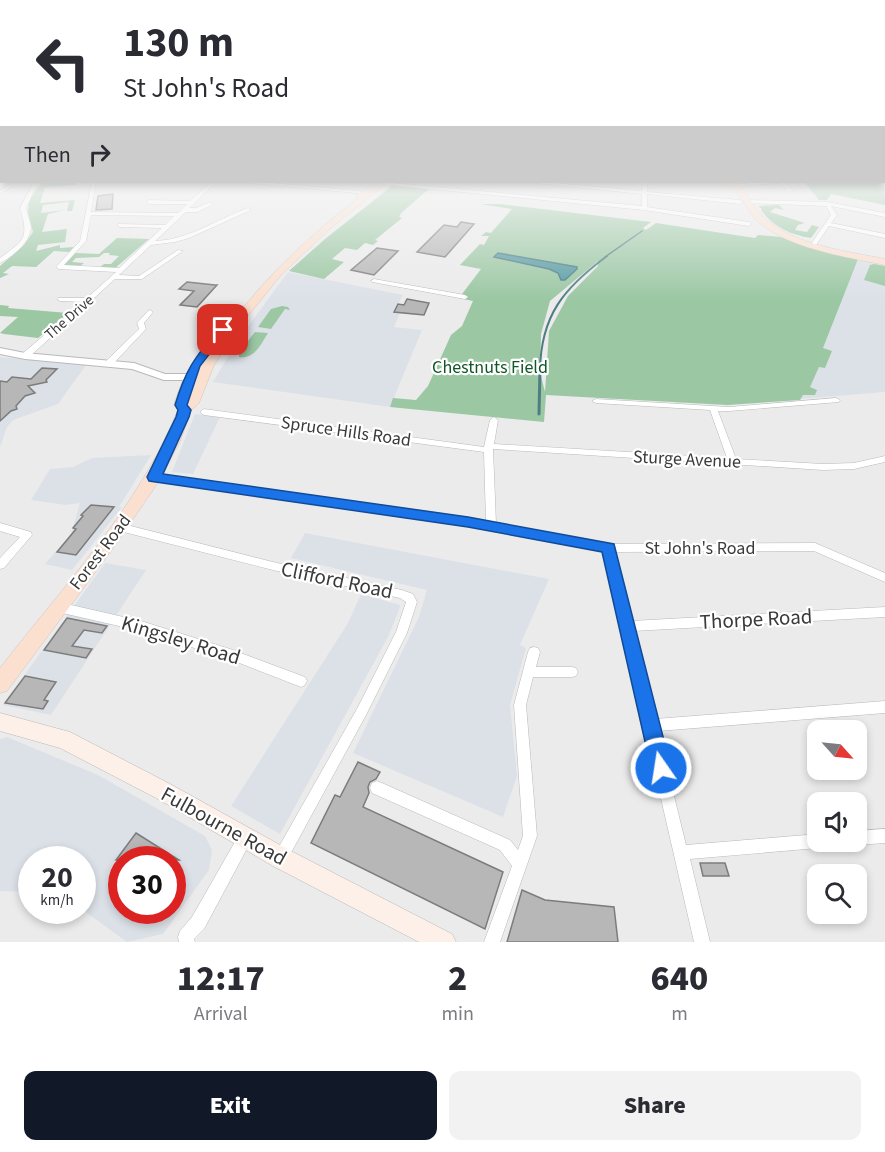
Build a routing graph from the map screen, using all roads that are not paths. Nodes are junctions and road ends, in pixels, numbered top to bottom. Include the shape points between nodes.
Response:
1 (24, 213) edge
2 (88, 213) joint
3 (181, 213) joint
4 (241, 213) edge
5 (340, 213) edge
6 (677, 213) edge
7 (755, 213) edge
8 (833, 213) edge
9 (749, 224) dead end
10 (829, 224) junction
11 (120, 225) dead end
12 (165, 227) junction
13 (885, 236) edge
14 (148, 243) junction
15 (814, 244) junction
16 (180, 251) dead end
17 (0, 261) edge
18 (885, 262) edge
19 (120, 270) junction
20 (113, 277) junction
21 (374, 281) dead end
22 (465, 297) dead end
23 (60, 298) dead end
24 (89, 300) junction
25 (150, 312) dead end
26 (0, 351) edge
27 (25, 356) junction
28 (110, 362) junction
29 (185, 382) junction
30 (836, 400) dead end
31 (596, 401) dead end
32 (713, 408) junction
33 (184, 410) junction
34 (204, 412) dead end
35 (494, 420) dead end
36 (488, 448) junction
37 (885, 459) edge
38 (732, 461) junction
39 (154, 477) junction
40 (490, 526) junction
41 (0, 527) edge
42 (119, 527) junction
43 (608, 548) junction
44 (0, 565) edge
45 (885, 578) edge
46 (58, 608) junction
47 (885, 612) edge
48 (627, 626) junction
49 (534, 652) dead end
50 (529, 672) junction
51 (572, 672) dead end
52 (301, 681) dead end
53 (0, 684) edge
54 (885, 707) edge
55 (0, 722) edge
56 (651, 725) junction
57 (377, 788) dead end
58 (885, 836) edge
59 (867, 837) edge
60 (245, 838) junction
61 (807, 842) edge
62 (680, 852) junction
63 (281, 858) junction
64 (520, 866) junction
65 (493, 938) edge
66 (184, 940) edge
67 (444, 942) edge
68 (702, 942) edge

1 - 17 street via 27,232
2 - 3 street, The Drive
2 - 19 street, The Drive via 82,241 59,267
3 - 12 street, The Drive
4 - 14 street via 182,240
5 - 29 main road, Forest Road via 276,266 236,312
6 - 9 street
7 - 15 main road via 771,227
8 - 10 street
10 - 13 street
10 - 15 street
11 - 12 street
12 - 14 street, The Drive
14 - 19 street, The Drive
15 - 18 main road
16 - 20 street via 140,278
19 - 20 street, The Drive
20 - 24 street, The Drive
21 - 22 street
23 - 24 street
24 - 27 street, The Drive
25 - 28 street via 140,323 143,329
26 - 27 street
27 - 28 street
28 - 29 street
29 - 33 main road, Forest Road via 181,405
29 - 33 main road, Forest Road via 192,403
30 - 32 street
31 - 32 street
32 - 38 street
33 - 39 main road, Forest Road
34 - 36 street, Spruce Hills Road
35 - 36 street
36 - 38 street, Sturge Avenue
36 - 40 street
37 - 38 street, Sturge Avenue via 836,467
39 - 40 street, St John's Road
39 - 42 main road, Forest Road
40 - 43 street, St John's Road
41 - 44 street via 27,535
42 - 46 main road, Forest Road
42 - 63 street, Clifford Road via 402,594 412,602 362,711
43 - 45 street, St John's Road via 815,548
43 - 48 street
46 - 52 street, Kingsley Road via 141,626
46 - 53 main road, Forest Road
47 - 48 street, Thorpe Road
48 - 56 street
49 - 50 street
50 - 51 street
50 - 64 street via 520,705 530,836
54 - 56 street
55 - 60 main road, Fulbourne Road via 63,739
56 - 62 street
57 - 64 street via 505,845
58 - 59 street
60 - 63 main road, Fulbourne Road
60 - 66 street via 198,924
61 - 62 street
62 - 68 street
63 - 67 main road, Fulbourne Road
64 - 65 street

